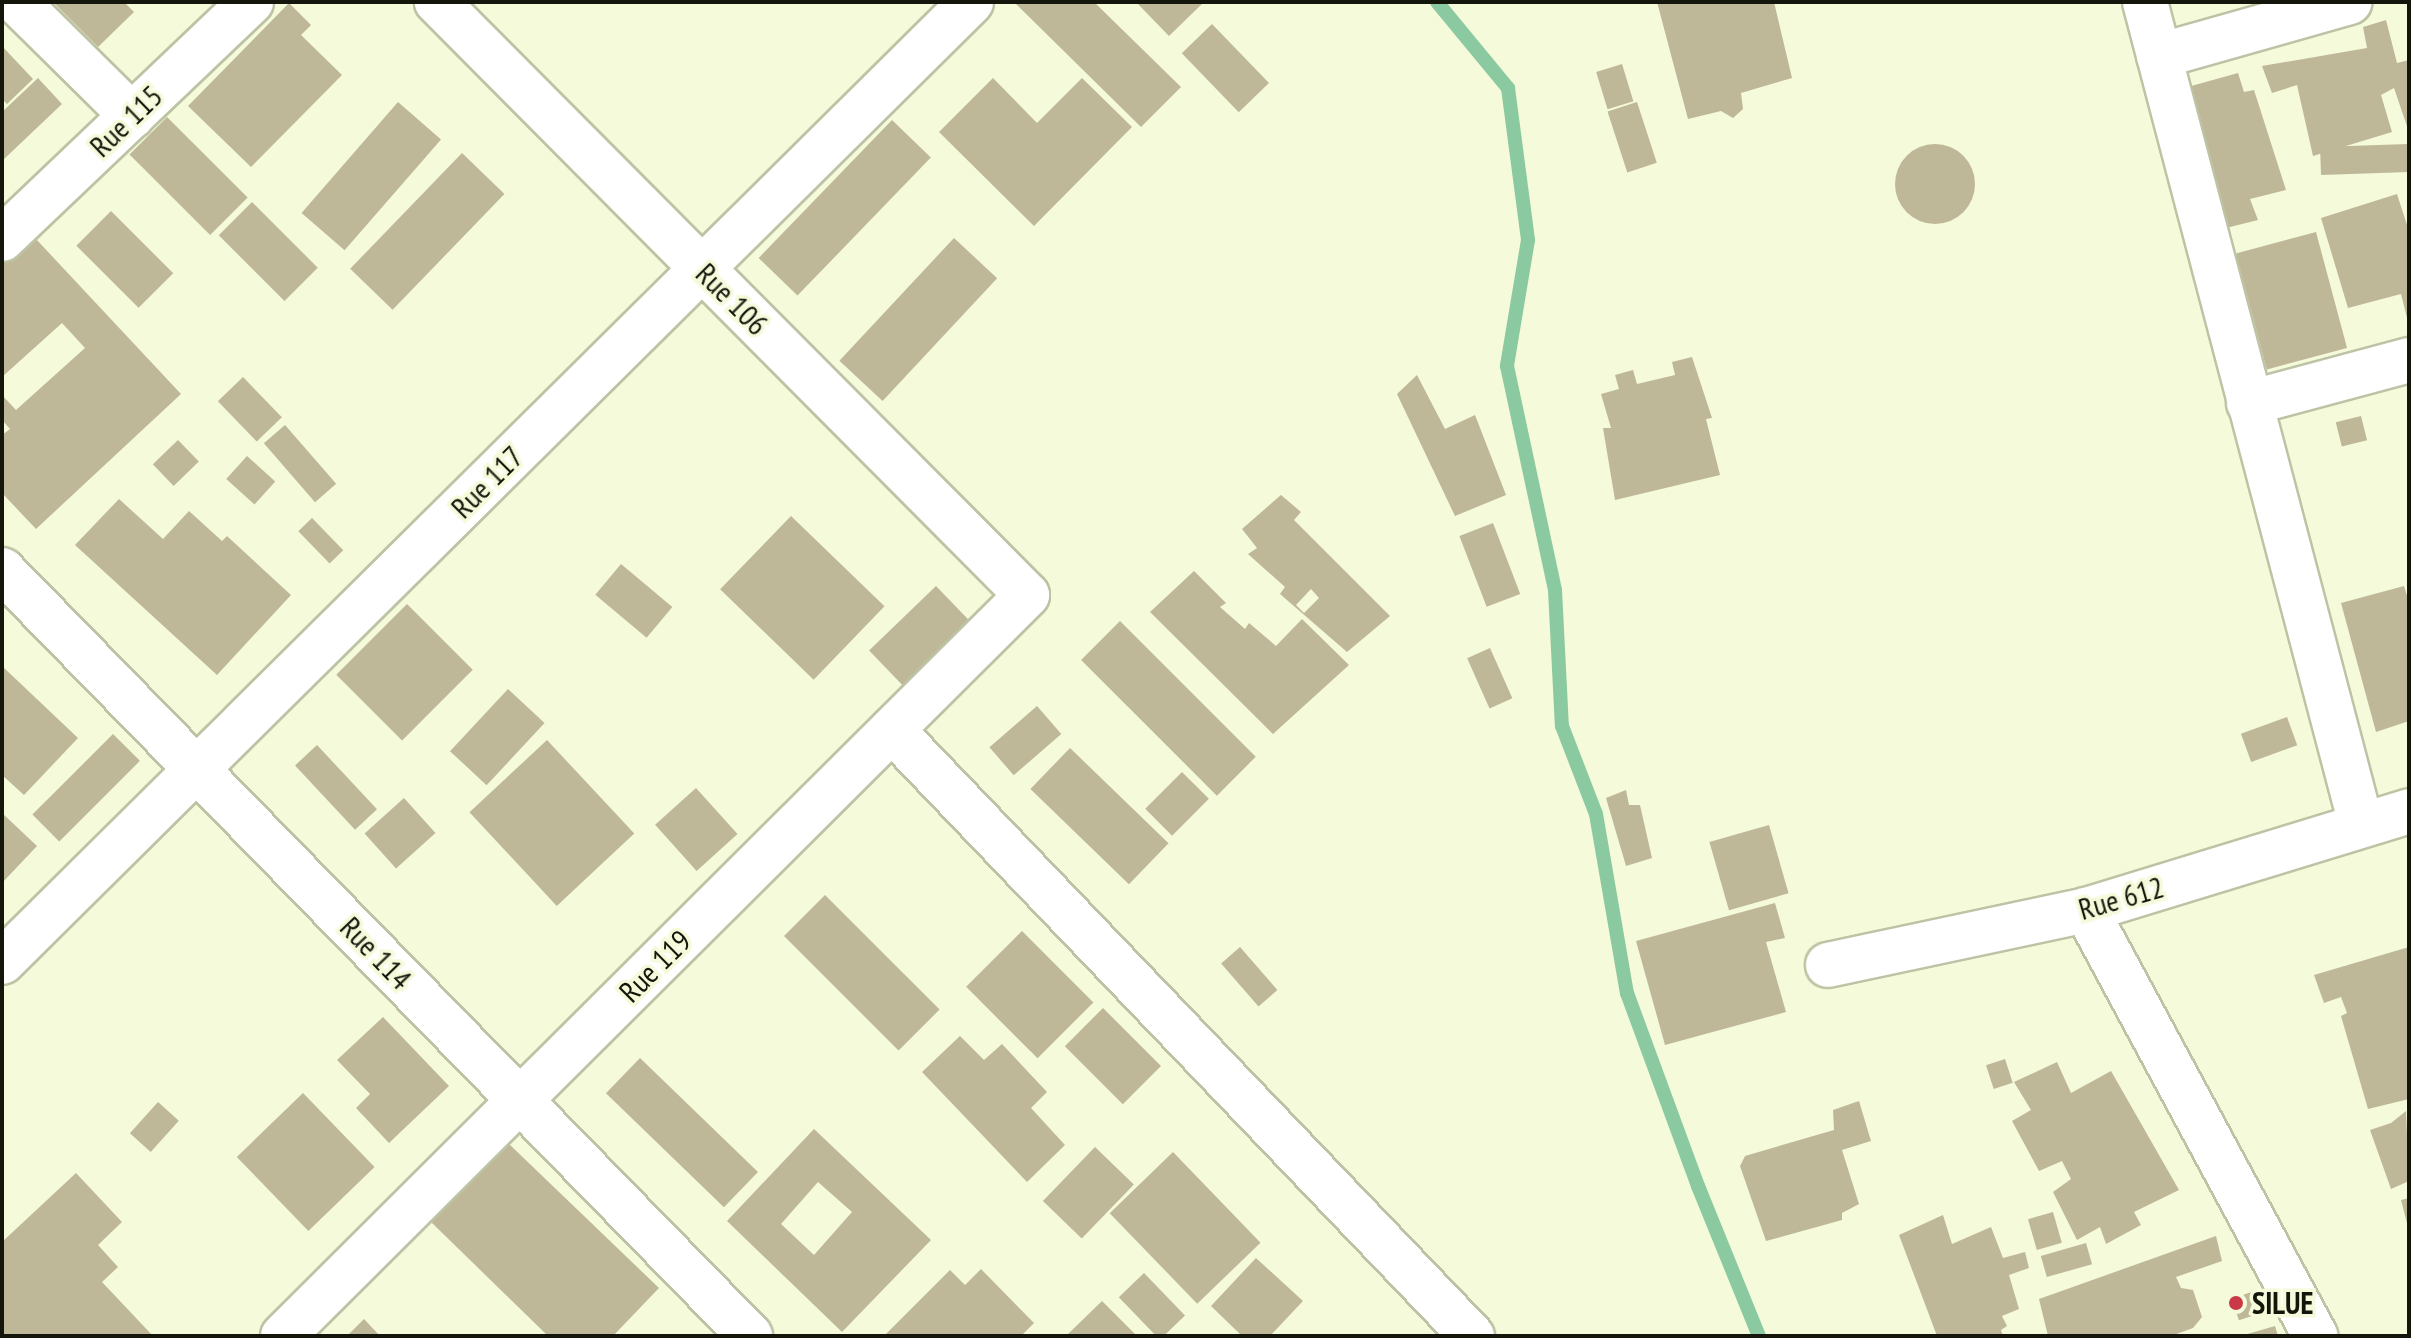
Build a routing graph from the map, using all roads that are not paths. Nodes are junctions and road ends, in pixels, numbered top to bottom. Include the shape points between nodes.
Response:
1 (17, 2) edge
2 (251, 2) edge
3 (437, 2) edge
4 (971, 2) edge
5 (2145, 2) edge
6 (2350, 2) edge
7 (2159, 56) junction
8 (132, 116) junction
9 (2, 239) edge
10 (702, 269) junction
11 (2409, 360) edge
12 (2249, 403) junction
13 (2, 570) edge
14 (1027, 595) joint
15 (892, 730) junction
16 (197, 769) junction
17 (2409, 811) edge
18 (2361, 824) junction
19 (2086, 910) junction
20 (2, 962) edge
21 (1828, 965) dead end
22 (520, 1100) junction
23 (283, 1336) edge
24 (750, 1336) edge
25 (1472, 1336) edge
26 (2315, 1336) edge

1 - 8 street
2 - 8 street, Rue 115
3 - 10 street, Rue 106
4 - 10 street, Rue 117
5 - 7 street
6 - 7 street
7 - 12 street
8 - 9 street, Rue 115
10 - 14 street, Rue 106
10 - 16 street, Rue 117
11 - 12 street
12 - 18 street
13 - 16 street, Rue 114
14 - 15 street, Rue 119
15 - 22 street, Rue 119
15 - 25 street
16 - 20 street, Rue 117
16 - 22 street, Rue 114
17 - 18 street, Rue 612
18 - 19 street, Rue 612
19 - 21 street, Rue 612
19 - 26 street
22 - 23 street, Rue 119
22 - 24 street, Rue 114

